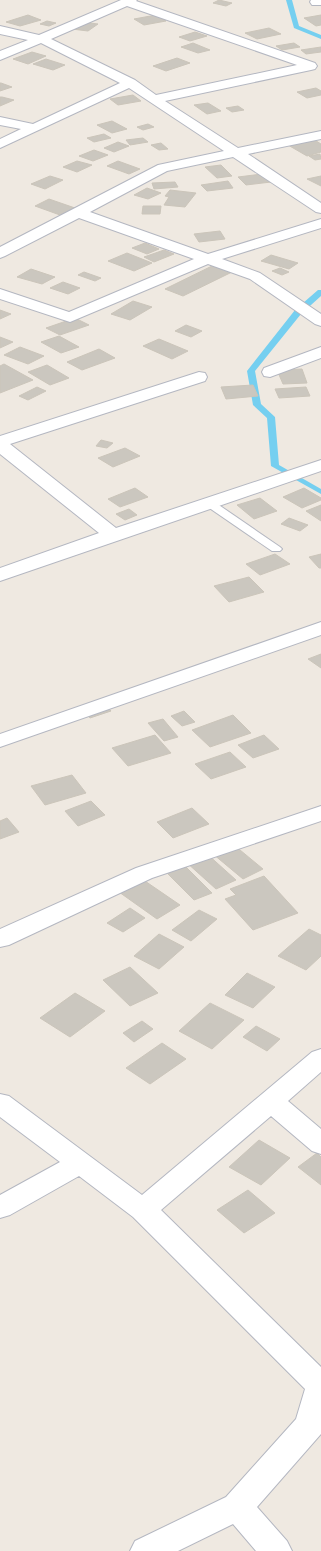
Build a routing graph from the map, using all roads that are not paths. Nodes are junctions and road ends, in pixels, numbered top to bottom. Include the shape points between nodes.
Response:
1 (128, 1) edge
2 (0, 30) edge
3 (42, 39) junction
4 (0, 56) edge
5 (130, 83) junction
6 (154, 98) junction
7 (0, 120) edge
8 (34, 128) junction
9 (321, 135) edge
10 (0, 144) edge
11 (238, 153) junction
12 (321, 209) edge
13 (79, 212) junction
14 (321, 223) edge
15 (0, 253) edge
16 (207, 259) junction
17 (0, 294) edge
18 (321, 321) edge
19 (321, 352) edge
20 (270, 372) dead end
21 (198, 377) dead end
22 (0, 442) edge
23 (0, 445) edge
24 (321, 465) edge
25 (209, 503) junction
26 (113, 535) junction
27 (276, 549) dead end
28 (0, 575) edge
29 (321, 628) edge
30 (0, 741) edge
31 (321, 813) edge
32 (0, 939) edge
33 (321, 1058) edge
34 (271, 1101) junction
35 (0, 1103) edge
36 (321, 1144) edge
37 (80, 1163) junction
38 (0, 1208) edge
39 (143, 1210) junction
40 (237, 1506) junction
41 (146, 1551) edge
42 (276, 1551) edge

1 - 3 street
1 - 6 street via 311,66
2 - 3 street
3 - 4 street
3 - 5 street
5 - 6 street
5 - 8 street
6 - 11 street
7 - 8 street
8 - 10 street
9 - 11 street
11 - 12 street
11 - 13 street via 163,168
13 - 15 street
13 - 16 street
14 - 16 street
16 - 17 street via 70,317
16 - 18 street via 256,276
19 - 20 street
21 - 22 street
23 - 26 street
24 - 25 street
25 - 26 street
25 - 27 lane
26 - 28 street
29 - 30 street
31 - 32 street via 144,873
33 - 34 street
34 - 36 street
34 - 39 street
35 - 37 street
37 - 38 street
37 - 39 street
39 - 40 street via 321,1386 310,1425
40 - 41 street
40 - 42 street

